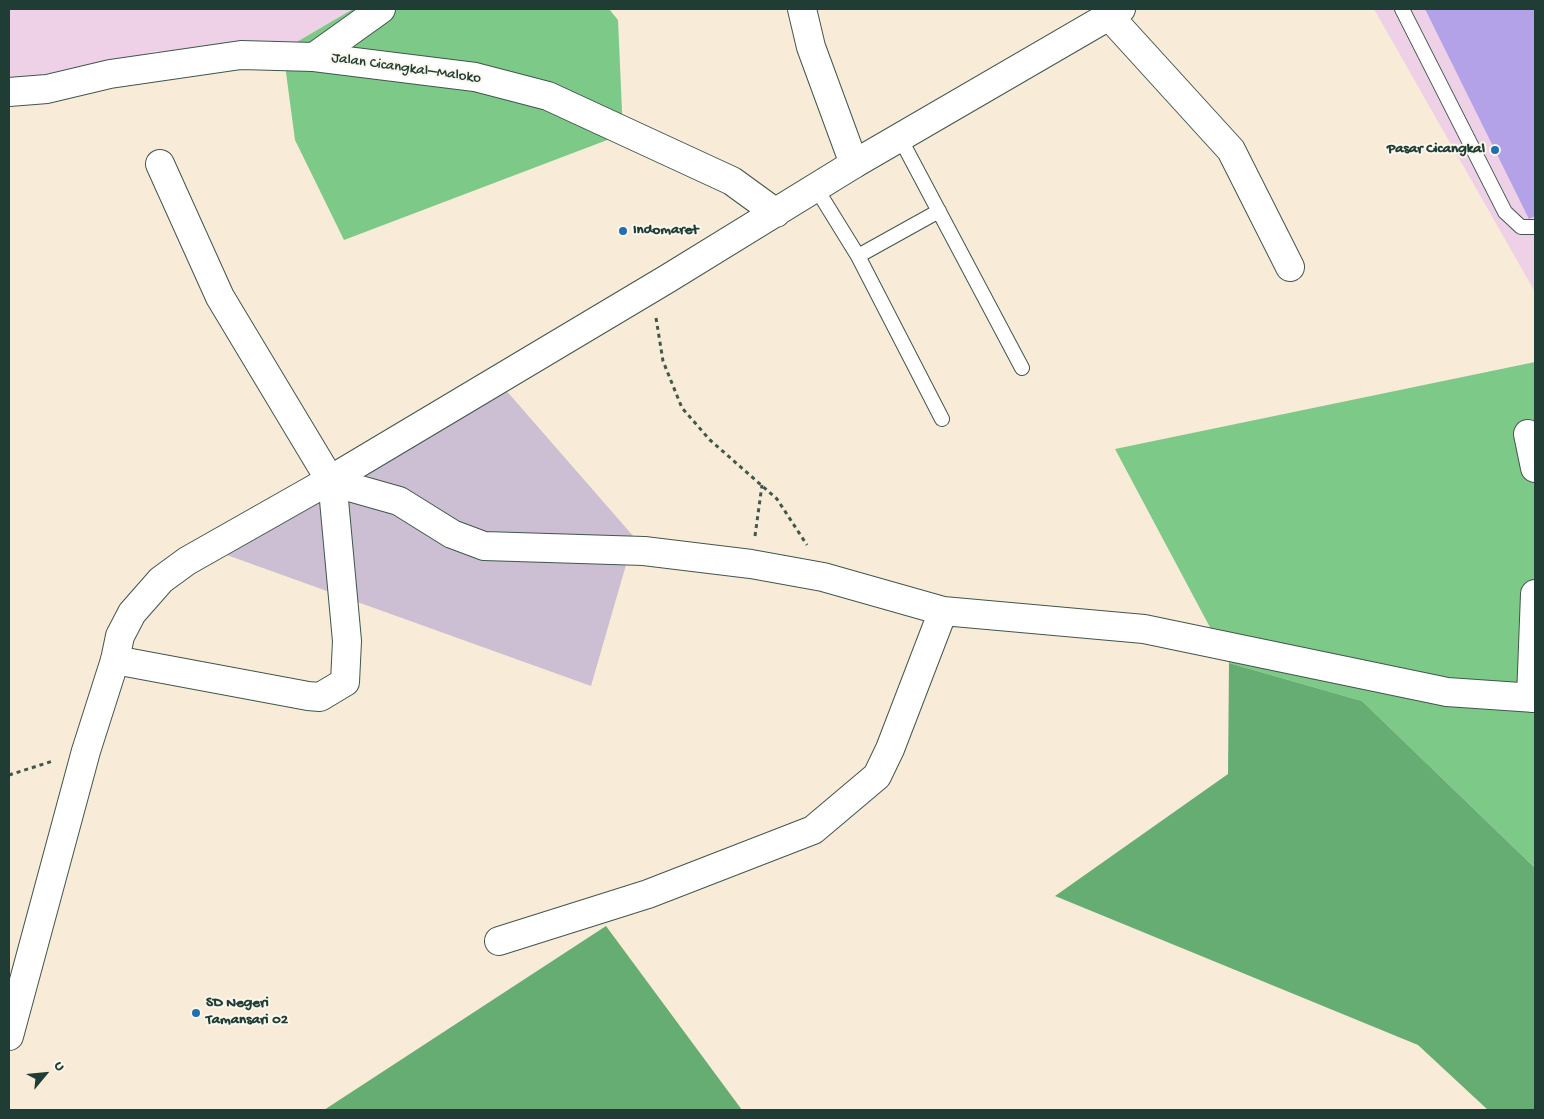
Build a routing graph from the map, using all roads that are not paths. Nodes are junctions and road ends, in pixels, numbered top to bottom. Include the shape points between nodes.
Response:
1 (381, 9) edge
2 (802, 9) edge
3 (1402, 9) edge
4 (1112, 11) edge
5 (314, 57) junction
6 (9, 92) edge
7 (900, 138) junction
8 (160, 164) dead end
9 (854, 164) junction
10 (816, 188) junction
11 (939, 211) junction
12 (776, 212) junction
13 (1535, 227) edge
14 (858, 256) junction
15 (1290, 268) dead end
16 (1022, 368) dead end
17 (942, 419) dead end
18 (1528, 434) dead end
19 (1535, 468) edge
20 (330, 480) junction
21 (1535, 594) edge
22 (943, 611) junction
23 (115, 660) junction
24 (1533, 698) edge
25 (498, 941) dead end
26 (9, 1036) edge

1 - 5 street
2 - 9 street via 811,47
3 - 13 lane via 1505,212 1521,227
4 - 7 street
4 - 15 street via 1230,150
5 - 6 street, Jalan Cicangkal–Maloko via 241,55 110,74 47,89
5 - 12 street, Jalan Cicangkal–Maloko via 476,76 548,96 732,181
7 - 9 street
7 - 11 lane
8 - 20 street via 220,297
9 - 10 street
10 - 12 street
10 - 14 lane
11 - 14 lane
11 - 16 lane
12 - 20 street
14 - 17 lane
18 - 19 street
20 - 22 street via 399,501 452,534 484,546 644,551 751,564 823,577
20 - 23 street via 187,561 161,580 132,613 120,636
20 - 23 street via 347,641 345,682 320,697 308,696
21 - 24 street
22 - 24 street via 1144,629 1447,692
22 - 25 street via 890,749 876,776 813,830 648,894
23 - 26 street via 86,751

